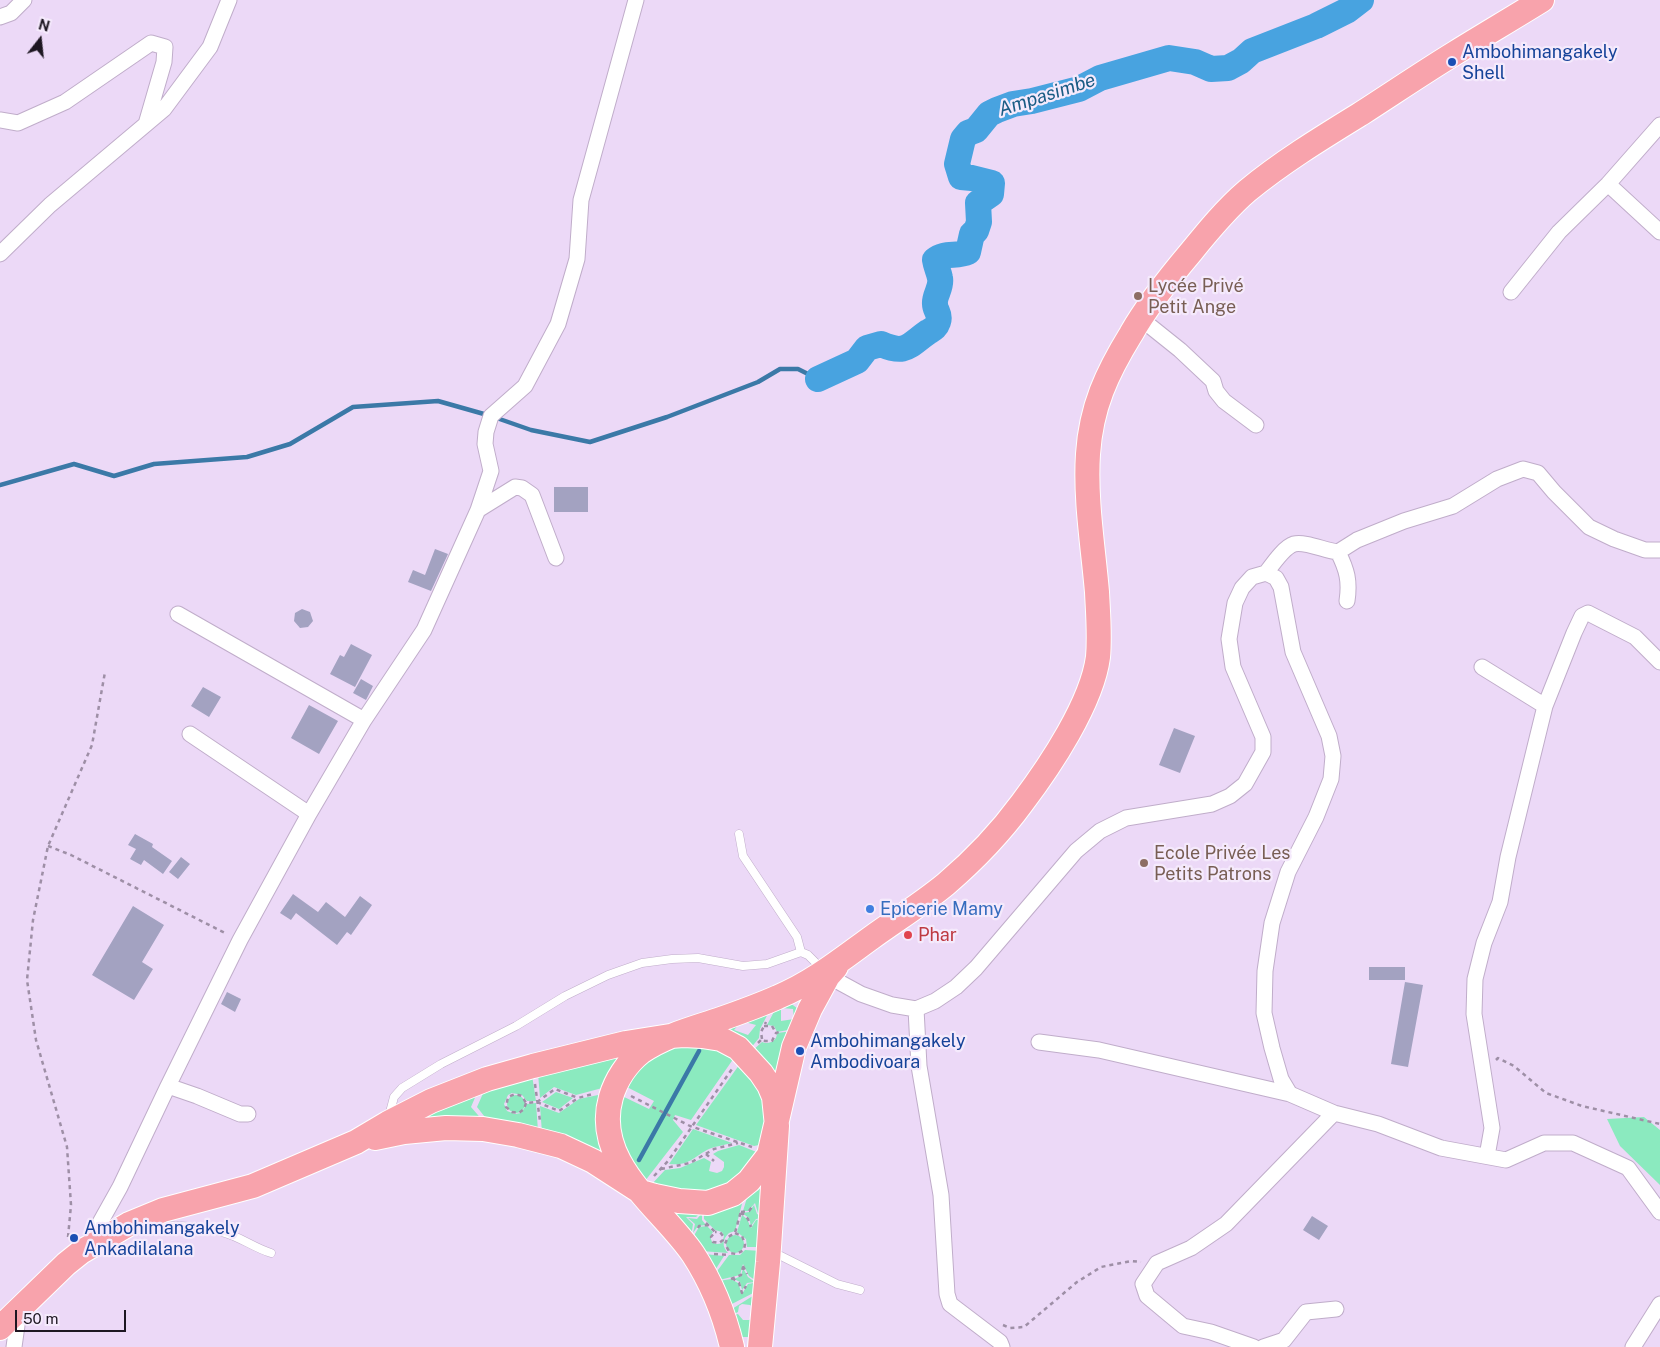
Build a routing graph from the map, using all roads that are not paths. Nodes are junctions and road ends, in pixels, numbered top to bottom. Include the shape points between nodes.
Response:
1 (24, 0) edge
2 (229, 0) edge
3 (636, 0) edge
4 (1542, 0) edge
5 (0, 17) edge
6 (0, 120) edge
7 (146, 124) junction
8 (1660, 125) edge
9 (1608, 184) junction
10 (1660, 232) edge
11 (0, 254) edge
12 (1511, 292) dead end
13 (1140, 318) junction
14 (1256, 425) dead end
15 (478, 510) junction
16 (1660, 550) edge
17 (1338, 552) junction
18 (556, 558) dead end
19 (1266, 573) junction
20 (1347, 601) dead end
21 (178, 614) dead end
22 (1660, 662) edge
23 (1482, 667) dead end
24 (1545, 706) junction
25 (364, 720) junction
26 (190, 734) dead end
27 (308, 814) junction
28 (739, 834) dead end
29 (800, 952) junction
30 (826, 973) junction
31 (916, 1010) junction
32 (670, 1036) junction
33 (1039, 1042) dead end
34 (168, 1086) junction
35 (1290, 1094) junction
36 (1334, 1113) junction
37 (248, 1114) dead end
38 (388, 1123) junction
39 (777, 1126) junction
40 (356, 1142) junction
41 (1487, 1156) junction
42 (641, 1192) junction
43 (1660, 1212) edge
44 (129, 1224) junction
45 (86, 1248) junction
46 (769, 1250) junction
47 (271, 1253) dead end
48 (860, 1290) dead end
49 (1660, 1304) edge
50 (1336, 1309) dead end
51 (19, 1310) junction
52 (0, 1328) edge
53 (14, 1347) edge
54 (732, 1347) edge
55 (760, 1347) edge
56 (1002, 1347) edge
57 (1254, 1347) edge
58 (1263, 1347) edge
59 (1633, 1347) edge

1 - 5 street via 11,14
2 - 7 street via 210,47 164,109
3 - 15 street via 581,200 577,259 558,324 525,386 491,416 485,444 491,471
4 - 13 main road via 1331,132 1260,181 1202,238
6 - 7 street via 18,123 65,102 151,43 164,47 164,62
7 - 11 street via 50,205
8 - 9 street
9 - 10 street
9 - 12 street via 1558,232
13 - 14 street via 1213,381 1224,401
13 - 30 main road via 1098,395 1090,433 1088,485 1098,653 1096,668 1073,725 1023,802 988,845 945,885
15 - 18 street via 515,487 522,488 532,495
15 - 25 street via 424,630
16 - 17 street via 1645,550 1589,527 1538,473 1524,469 1497,479 1453,506 1404,521 1357,540
17 - 19 street via 1294,544
17 - 20 street via 1347,570
19 - 31 street via 1252,577 1242,588 1235,602 1229,639 1233,666 1263,737 1263,752 1245,784 1212,804 1126,818 1100,831 1076,850 976,968 956,987
19 - 35 street via 1276,578 1281,587 1293,652 1329,736 1333,756 1331,779 1288,872 1272,923 1265,971 1264,1013 1281,1079
21 - 25 street
22 - 24 street via 1635,637 1588,613 1582,616 1574,633
23 - 24 street
24 - 41 street via 1500,902 1484,943 1475,979 1474,1014 1492,1128
25 - 27 street
26 - 27 street
27 - 34 street via 240,940
28 - 29 lane via 743,856 798,937
29 - 30 lane via 808,955
29 - 38 lane via 767,964 743,966 698,958 672,959 642,963 608,975 564,996 402,1088 394,1097
30 - 31 street via 861,994
30 - 32 main road via 783,995
30 - 39 main road via 794,1047
31 - 56 street via 920,1066 941,1195 947,1294 950,1304 1000,1342
32 - 38 main road via 626,1043 487,1079 431,1101
32 - 39 main road via 720,1039 744,1052 769,1085 774,1097
32 - 42 main road via 639,1054 625,1068 609,1105 608,1131 617,1160
33 - 35 street via 1099,1050
34 - 37 street via 240,1114
34 - 45 street via 120,1187
35 - 36 street
36 - 41 street via 1378,1124 1441,1148
36 - 57 street via 1226,1224 1191,1248 1157,1263 1143,1284 1147,1296 1183,1326
38 - 40 main road
39 - 42 main road via 769,1155 749,1181 733,1194 705,1203
39 - 46 main road
40 - 42 main road via 404,1132 446,1128 483,1129 518,1135 561,1146
40 - 44 main road via 253,1186 163,1210
41 - 43 street via 1506,1160 1544,1143 1573,1143 1628,1168
42 - 54 main road via 706,1274 722,1311
44 - 45 main road
44 - 47 lane via 222,1232
45 - 51 main road
46 - 48 lane via 837,1284
46 - 55 main road
49 - 59 street
50 - 58 street via 1306,1312 1284,1340
51 - 52 main road
51 - 53 street

